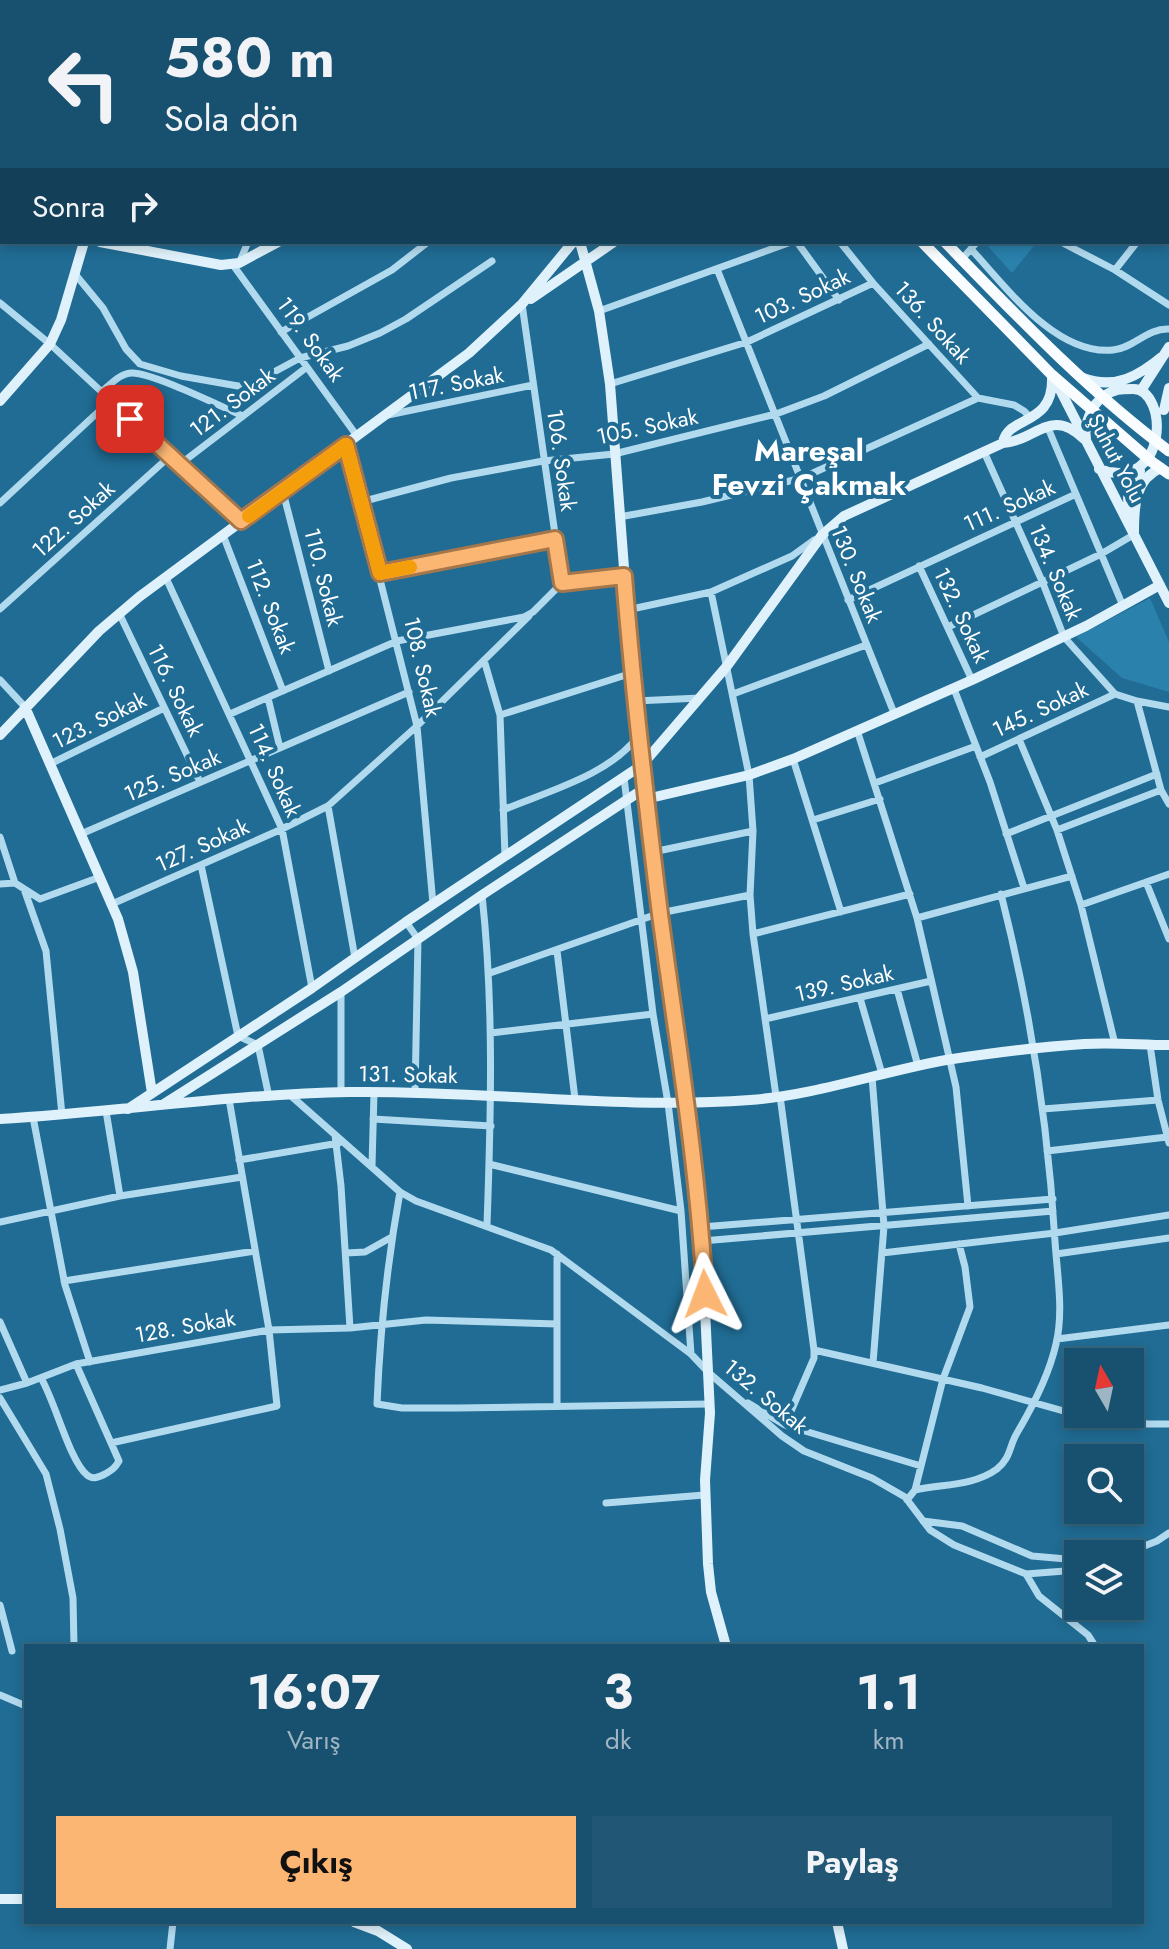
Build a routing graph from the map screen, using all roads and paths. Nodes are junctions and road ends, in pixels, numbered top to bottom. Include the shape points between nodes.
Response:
1 (83, 244) edge
2 (111, 244) edge
3 (167, 244) edge
4 (247, 244) edge
5 (274, 244) edge
6 (425, 244) edge
7 (571, 244) edge
8 (581, 244) edge
9 (611, 244) edge
10 (761, 244) edge
11 (785, 244) edge
12 (798, 244) edge
13 (842, 244) edge
14 (924, 244) edge
15 (947, 244) edge
16 (1065, 244) edge
17 (1135, 244) edge
18 (974, 245) edge
19 (765, 251) junction
20 (164, 254) junction
21 (962, 259) junction
22 (492, 261) dead end
23 (586, 261) junction
24 (236, 264) junction
25 (717, 269) junction
26 (1115, 270) junction
27 (75, 274) junction
28 (873, 283) junction
29 (839, 300) junction
30 (0, 303) edge
31 (522, 304) junction
32 (1169, 305) edge
33 (599, 311) junction
34 (1169, 329) edge
35 (281, 332) junction
36 (747, 342) junction
37 (50, 344) junction
38 (929, 344) junction
39 (1166, 351) edge
40 (300, 358) junction
41 (307, 367) junction
42 (1052, 375) junction
43 (1081, 377) junction
44 (610, 384) junction
45 (533, 385) junction
46 (1169, 385) edge
47 (1142, 389) junction
48 (101, 392) junction
49 (1103, 397) junction
50 (978, 398) junction
51 (1158, 399) junction
52 (0, 401) edge
53 (110, 401) junction
54 (1093, 409) junction
55 (776, 414) junction
56 (385, 415) junction
57 (243, 416) junction
58 (1031, 418) junction
59 (1167, 422) edge
60 (1048, 428) dead end
61 (357, 436) junction
62 (1085, 442) junction
63 (1003, 443) junction
64 (346, 445) junction
65 (1167, 450) edge
66 (614, 454) junction
67 (985, 454) junction
68 (170, 456) junction
69 (543, 461) junction
70 (179, 465) junction
71 (1161, 468) edge
72 (1099, 469) junction
73 (1140, 471) junction
74 (802, 478) junction
75 (283, 492) junction
76 (1076, 494) junction
77 (361, 502) junction
78 (0, 503) edge
79 (619, 517) junction
80 (241, 521) junction
81 (1015, 521) junction
82 (1134, 529) junction
83 (223, 535) junction
84 (822, 535) junction
85 (555, 539) junction
86 (1101, 554) junction
87 (919, 566) junction
88 (380, 573) junction
89 (624, 576) junction
90 (166, 578) junction
91 (1042, 581) junction
92 (562, 583) junction
93 (1160, 585) junction
94 (711, 592) junction
95 (848, 600) junction
96 (1169, 603) edge
97 (1123, 606) junction
98 (0, 609) edge
99 (627, 610) junction
100 (533, 612) junction
101 (119, 613) junction
102 (948, 627) junction
103 (1064, 637) junction
104 (397, 641) junction
105 (866, 645) junction
106 (484, 660) junction
107 (727, 666) junction
108 (329, 671) junction
109 (632, 673) junction
110 (0, 680) edge
111 (972, 680) junction
112 (954, 689) junction
113 (283, 691) junction
114 (409, 692) junction
115 (733, 694) junction
116 (1115, 694) junction
117 (268, 698) junction
118 (700, 698) junction
119 (635, 701) junction
120 (1137, 701) junction
121 (25, 707) junction
122 (1169, 707) edge
123 (164, 708) junction
124 (894, 713) junction
125 (230, 714) junction
126 (500, 715) junction
127 (417, 726) junction
128 (857, 730) junction
129 (639, 734) junction
130 (0, 735) edge
131 (1019, 739) junction
132 (976, 746) junction
133 (280, 748) junction
134 (980, 757) junction
135 (793, 759) junction
136 (251, 760) junction
137 (50, 764) junction
138 (642, 765) junction
139 (1157, 774) junction
140 (749, 775) junction
141 (624, 778) junction
142 (200, 782) junction
143 (875, 783) junction
144 (1161, 790) junction
145 (646, 794) junction
146 (880, 799) junction
147 (627, 800) junction
148 (1169, 804) edge
149 (328, 806) junction
150 (503, 810) junction
151 (1051, 817) junction
152 (813, 820) junction
153 (282, 829) junction
154 (1057, 830) junction
155 (753, 831) junction
156 (81, 834) junction
157 (1006, 834) junction
158 (0, 837) edge
159 (653, 852) junction
160 (505, 856) junction
161 (201, 865) junction
162 (1169, 874) edge
163 (1072, 876) junction
164 (100, 877) junction
165 (1146, 882) junction
166 (15, 883) junction
167 (0, 884) edge
168 (1024, 888) junction
169 (24, 889) junction
170 (910, 894) junction
171 (1001, 894) junction
172 (482, 895) junction
173 (750, 895) junction
174 (112, 904) junction
175 (433, 904) junction
176 (1081, 905) junction
177 (841, 912) junction
178 (660, 913) junction
179 (917, 918) junction
180 (641, 921) junction
181 (406, 922) junction
182 (753, 934) junction
183 (1168, 934) edge
184 (418, 939) junction
185 (557, 951) junction
186 (355, 958) junction
187 (490, 973) junction
188 (931, 981) junction
189 (312, 988) junction
190 (897, 989) junction
191 (341, 992) junction
192 (860, 998) junction
193 (653, 1014) junction
194 (765, 1019) junction
195 (567, 1024) junction
196 (491, 1033) junction
197 (238, 1036) junction
198 (1115, 1044) junction
199 (258, 1045) junction
200 (1150, 1045) junction
201 (1169, 1045) edge
202 (1034, 1049) junction
203 (949, 1060) junction
204 (918, 1066) junction
205 (877, 1075) junction
206 (152, 1093) junction
207 (341, 1093) junction
208 (374, 1093) junction
209 (415, 1094) junction
210 (290, 1095) junction
211 (492, 1095) junction
212 (778, 1096) junction
213 (269, 1097) junction
214 (229, 1099) junction
215 (575, 1099) junction
216 (1158, 1100) junction
217 (668, 1103) junction
218 (688, 1104) junction
219 (162, 1105) junction
220 (128, 1109) junction
221 (1043, 1109) junction
222 (106, 1111) junction
223 (62, 1115) junction
224 (33, 1117) junction
225 (0, 1119) edge
226 (373, 1119) junction
227 (491, 1126) junction
228 (1168, 1140) edge
229 (341, 1143) junction
230 (1047, 1151) junction
231 (239, 1160) junction
232 (489, 1164) junction
233 (372, 1166) junction
234 (242, 1177) junction
235 (400, 1192) junction
236 (120, 1196) junction
237 (1053, 1199) junction
238 (968, 1206) junction
239 (50, 1211) junction
240 (681, 1211) junction
241 (1053, 1211) junction
242 (883, 1213) junction
243 (1169, 1215) edge
244 (795, 1220) junction
245 (0, 1222) edge
246 (487, 1225) junction
247 (884, 1226) junction
248 (701, 1227) junction
249 (797, 1233) junction
250 (1055, 1233) junction
251 (390, 1238) junction
252 (1169, 1238) edge
253 (702, 1241) junction
254 (959, 1244) junction
255 (255, 1251) junction
256 (346, 1253) junction
257 (882, 1253) junction
258 (557, 1254) junction
259 (1056, 1254) junction
260 (64, 1281) junction
261 (0, 1322) edge
262 (557, 1324) junction
263 (381, 1325) junction
264 (1169, 1325) edge
265 (350, 1328) junction
266 (269, 1330) junction
267 (1057, 1339) junction
268 (814, 1350) junction
269 (691, 1354) junction
270 (90, 1362) junction
271 (873, 1363) junction
272 (76, 1364) junction
273 (709, 1373) junction
274 (41, 1378) junction
275 (943, 1379) junction
276 (27, 1383) junction
277 (725, 1388) junction
278 (0, 1390) edge
279 (0, 1398) edge
280 (710, 1404) junction
281 (1033, 1404) junction
282 (557, 1406) junction
283 (1169, 1424) edge
284 (785, 1425) junction
285 (111, 1443) junction
286 (921, 1466) junction
287 (915, 1490) junction
288 (704, 1495) junction
289 (907, 1500) junction
290 (606, 1503) dead end
291 (923, 1521) junction
292 (1169, 1533) edge
293 (1144, 1546) edge
294 (1064, 1559) edge
295 (1064, 1571) edge
296 (1026, 1574) junction
297 (0, 1605) edge
298 (74, 1644) edge
299 (725, 1644) edge
300 (1094, 1644) edge
301 (12, 1651) dead end
302 (0, 1695) edge
303 (24, 1705) edge
304 (0, 1899) edge
305 (24, 1899) edge
306 (173, 1924) edge
307 (359, 1924) edge
308 (837, 1924) edge
309 (170, 1949) edge
310 (407, 1949) edge
311 (843, 1949) edge

1 - 27 street
2 - 20 street
3 - 20 street
4 - 24 street
5 - 24 street
6 - 35 street via 392,270
7 - 31 street
8 - 23 street
9 - 23 street
10 - 19 street
11 - 19 street
12 - 29 street
13 - 28 street, 136. Sokak
14 - 42 main road
15 - 21 main road
16 - 26 street
17 - 26 street
18 - 21 street
18 - 34 street via 1040,322 1073,341 1106,351 1124,349 1159,329
19 - 25 street
20 - 24 street
21 - 43 main road
22 - 40 street via 380,333
23 - 31 street
23 - 33 street
24 - 35 street, 119. Sokak
25 - 33 street
25 - 36 street, 130. Sokak
26 - 32 street
27 - 37 street
27 - 40 street via 103,308 132,358 151,368 238,386 250,385
28 - 29 street, 103. Sokak
28 - 38 street, 136. Sokak
29 - 36 street, 103. Sokak
30 - 37 street
31 - 45 street, 106. Sokak
31 - 56 street via 469,353
33 - 44 street
35 - 40 street, 119. Sokak
36 - 44 street, 103. Sokak
36 - 55 street, 130. Sokak
37 - 48 street
37 - 52 street
38 - 50 street, 136. Sokak
38 - 55 street, 105. Sokak
39 - 43 street via 1125,381 1100,383
39 - 47 street
40 - 41 street, 119. Sokak
41 - 57 street, 121. Sokak
41 - 61 street, 119. Sokak
42 - 54 main road
42 - 58 street via 1050,399
42 - 62 street, Şuhut Yolu
43 - 49 main road
44 - 66 street
45 - 56 street, 117. Sokak
45 - 69 street, 106. Sokak
46 - 51 street
46 - 59 street
47 - 49 street via 1113,389
47 - 51 street
48 - 53 street
48 - 57 street via 132,373
49 - 54 street
49 - 65 main road
50 - 58 street via 1014,405
50 - 74 street
51 - 59 street
53 - 68 street
53 - 78 street
54 - 62 street
54 - 71 main road
55 - 66 street, 105. Sokak
55 - 74 street, 130. Sokak
56 - 61 street
57 - 70 street, 121. Sokak
58 - 63 street via 1009,430
59 - 65 street
60 - 76 street
61 - 64 street
62 - 63 street via 1071,428 1052,424
62 - 72 street, Şuhut Yolu
63 - 67 street
64 - 75 street
64 - 77 street, 108. Sokak
65 - 71 street
66 - 69 street, 105. Sokak
66 - 79 street
67 - 81 street, 134. Sokak
67 - 84 street via 844,516
68 - 70 street
68 - 98 street, 122. Sokak
69 - 77 street, 105. Sokak
69 - 85 street, 106. Sokak
70 - 80 street
71 - 73 street
71 - 82 street via 1139,489
72 - 73 street via 1116,475
72 - 82 street, Şuhut Yolu
73 - 82 street via 1126,500
74 - 79 street
74 - 84 street, 130. Sokak
75 - 80 street
75 - 108 street, 110. Sokak
76 - 81 street, 111. Sokak
76 - 86 street, 111. Sokak
77 - 88 street, 108. Sokak
79 - 89 street
80 - 83 street
81 - 87 street, 111. Sokak
81 - 91 street, 134. Sokak
82 - 86 street
82 - 93 street, Şuhut Yolu
83 - 90 street
83 - 113 street, 112. Sokak
84 - 94 street via 792,556
84 - 95 street, 130. Sokak
84 - 107 street
85 - 88 street
85 - 92 street, 106. Sokak
86 - 91 street
86 - 97 street, 111. Sokak
87 - 95 street, 111. Sokak
87 - 102 street, 132. Sokak
88 - 104 street, 108. Sokak
89 - 92 street
89 - 99 street
90 - 101 street
90 - 125 street, 114. Sokak
91 - 102 street
91 - 103 street, 134. Sokak
92 - 100 street
93 - 96 street, Şuhut Yolu
93 - 97 street
94 - 99 street
94 - 107 street
95 - 105 street, 130. Sokak
97 - 103 street
99 - 109 street
100 - 104 street
100 - 106 street, 127. Sokak
101 - 121 street
101 - 123 street, 116. Sokak
102 - 111 street, 132. Sokak
103 - 111 street
103 - 116 street
104 - 108 street
104 - 114 street, 108. Sokak
105 - 115 street
105 - 124 street, 130. Sokak
106 - 126 street
106 - 127 street, 127. Sokak
107 - 115 street
107 - 118 street
108 - 113 street
109 - 119 street
109 - 126 street
110 - 121 street
111 - 112 street
112 - 124 street
112 - 132 street
113 - 117 street
114 - 127 street, 108. Sokak
114 - 133 street, 125. Sokak
115 - 140 street
116 - 120 street
116 - 131 street, 145. Sokak
117 - 125 street
117 - 133 street
118 - 119 street
118 - 138 street
119 - 129 street
120 - 122 street
120 - 139 street
121 - 130 street
121 - 137 street
123 - 137 street, 123. Sokak
123 - 142 street, 116. Sokak
124 - 128 street
125 - 136 street, 114. Sokak
126 - 150 street
127 - 149 street, 127. Sokak
127 - 175 street, 108. Sokak
128 - 135 street
128 - 143 street
129 - 138 street
129 - 150 street via 613,762
131 - 134 street, 145. Sokak
131 - 151 street
132 - 134 street
132 - 143 street
133 - 136 street, 125. Sokak
134 - 157 street
135 - 140 street
135 - 152 street
136 - 142 street, 125. Sokak
136 - 153 street, 114. Sokak
137 - 156 street
138 - 141 street
138 - 145 street
139 - 144 street
139 - 151 street
140 - 145 street
140 - 155 street
141 - 147 street
141 - 160 street
142 - 156 street, 125. Sokak
143 - 146 street
144 - 148 street
144 - 154 street
145 - 147 street
145 - 159 street
146 - 152 street
146 - 170 street
147 - 172 street
147 - 180 street
149 - 153 street, 127. Sokak
149 - 186 street
150 - 160 street
151 - 154 street
151 - 157 street
152 - 177 street
153 - 161 street, 127. Sokak
153 - 189 street, 114. Sokak
154 - 163 street
155 - 159 street
155 - 173 street
156 - 164 street
157 - 168 street
158 - 166 street
159 - 178 street
160 - 175 street
161 - 174 street, 127. Sokak
161 - 197 street
162 - 165 street
163 - 168 street
163 - 176 street
164 - 169 street via 40,899
164 - 174 street
165 - 176 street
165 - 183 street
166 - 167 street
166 - 169 street
168 - 171 street
169 - 223 street via 46,951
170 - 177 street
170 - 179 street
171 - 179 street
171 - 202 street
172 - 184 street
172 - 187 street
173 - 178 street
173 - 182 street
174 - 206 street via 133,972
175 - 181 street
176 - 198 street
177 - 182 street
178 - 180 street
178 - 218 street
179 - 188 street
180 - 185 street
180 - 193 street
181 - 184 street
181 - 186 street
182 - 194 street
184 - 191 street
184 - 209 street
185 - 187 street
185 - 195 street
186 - 189 street
187 - 196 street
188 - 190 street, 139. Sokak
188 - 203 street
189 - 197 street
190 - 192 street, 139. Sokak
190 - 204 street
191 - 199 street
191 - 207 street
192 - 194 street, 139. Sokak
192 - 205 street
193 - 195 street
193 - 217 street
194 - 212 street
195 - 196 street
195 - 215 street
196 - 211 street
197 - 199 street
197 - 206 street
198 - 200 street, 131. Sokak
198 - 202 street, 131. Sokak
199 - 213 street
199 - 219 street
200 - 201 street, 131. Sokak
200 - 216 street
202 - 203 street, 131. Sokak
202 - 221 street
203 - 204 street, 131. Sokak
203 - 238 street
204 - 205 street, 131. Sokak
205 - 212 street, 131. Sokak
205 - 242 street
206 - 220 street
207 - 208 street, 131. Sokak
207 - 210 street, 131. Sokak
208 - 209 street, 131. Sokak
208 - 226 street
209 - 211 street, 131. Sokak
210 - 213 street, 131. Sokak
210 - 229 street
211 - 215 street, 131. Sokak
211 - 227 street
212 - 218 street, 131. Sokak
212 - 244 street
213 - 214 street, 131. Sokak
214 - 219 street, 131. Sokak
214 - 231 street
215 - 217 street, 131. Sokak
216 - 221 street
216 - 228 street
217 - 218 street, 131. Sokak
217 - 240 street
218 - 248 street
219 - 220 street, 131. Sokak
220 - 222 street, 131. Sokak
221 - 230 street
222 - 223 street, 131. Sokak
222 - 236 street
223 - 224 street, 131. Sokak
224 - 225 street, 131. Sokak
224 - 239 street
226 - 227 street
226 - 233 street
227 - 232 street
228 - 230 street
229 - 231 street
229 - 233 street, 132. Sokak
229 - 256 street
230 - 237 street
231 - 234 street
232 - 240 street
232 - 246 street
233 - 235 street, 132. Sokak
234 - 236 street
234 - 255 street
235 - 246 street, 132. Sokak
235 - 251 street
236 - 239 street
237 - 238 street
237 - 241 street
238 - 242 street
239 - 245 street
239 - 260 street
240 - 269 street
241 - 247 street
241 - 250 street
242 - 244 street
242 - 247 street
243 - 250 street
244 - 248 street
244 - 249 street
246 - 258 street, 132. Sokak
247 - 249 street
247 - 257 street
248 - 253 street
249 - 253 street
249 - 268 street
250 - 254 street
250 - 259 street
251 - 256 street via 365,1252
251 - 263 street
252 - 259 street
253 - 273 street
254 - 257 street
254 - 275 street via 970,1307
255 - 260 street
255 - 266 street
256 - 265 street
257 - 271 street
258 - 262 street
258 - 269 street, 132. Sokak
259 - 267 street
260 - 270 street
261 - 276 street
262 - 263 street, 128. Sokak via 456,1320
262 - 282 street
263 - 265 street, 128. Sokak
263 - 282 street via 377,1404
264 - 267 street
265 - 266 street, 128. Sokak
266 - 270 street, 128. Sokak
266 - 285 street via 277,1406
267 - 281 street
268 - 271 street
268 - 284 street
269 - 273 street, 132. Sokak
270 - 272 street, 128. Sokak
271 - 275 street
272 - 274 street, 128. Sokak
272 - 285 street
273 - 277 street, 132. Sokak
273 - 280 street
274 - 276 street, 128. Sokak
274 - 285 street via 72,1451 92,1478 117,1466
275 - 281 street
275 - 286 street
276 - 278 street, 128. Sokak
277 - 284 street
277 - 289 street, 132. Sokak via 804,1451 872,1478
279 - 298 street via 46,1474 73,1598
280 - 282 street
280 - 288 street
281 - 283 street via 1085,1417
281 - 287 street via 1010,1454 995,1470 961,1483
284 - 286 street
286 - 287 street
287 - 289 street
288 - 290 street
288 - 299 street via 711,1592
289 - 291 street, 132. Sokak
291 - 294 street via 962,1526 1032,1556
291 - 296 street, 132. Sokak via 954,1545
292 - 293 street
295 - 296 street, 132. Sokak
296 - 300 street via 1039,1596
297 - 301 street
302 - 303 street
304 - 305 street
306 - 309 street
307 - 310 street
308 - 311 street

